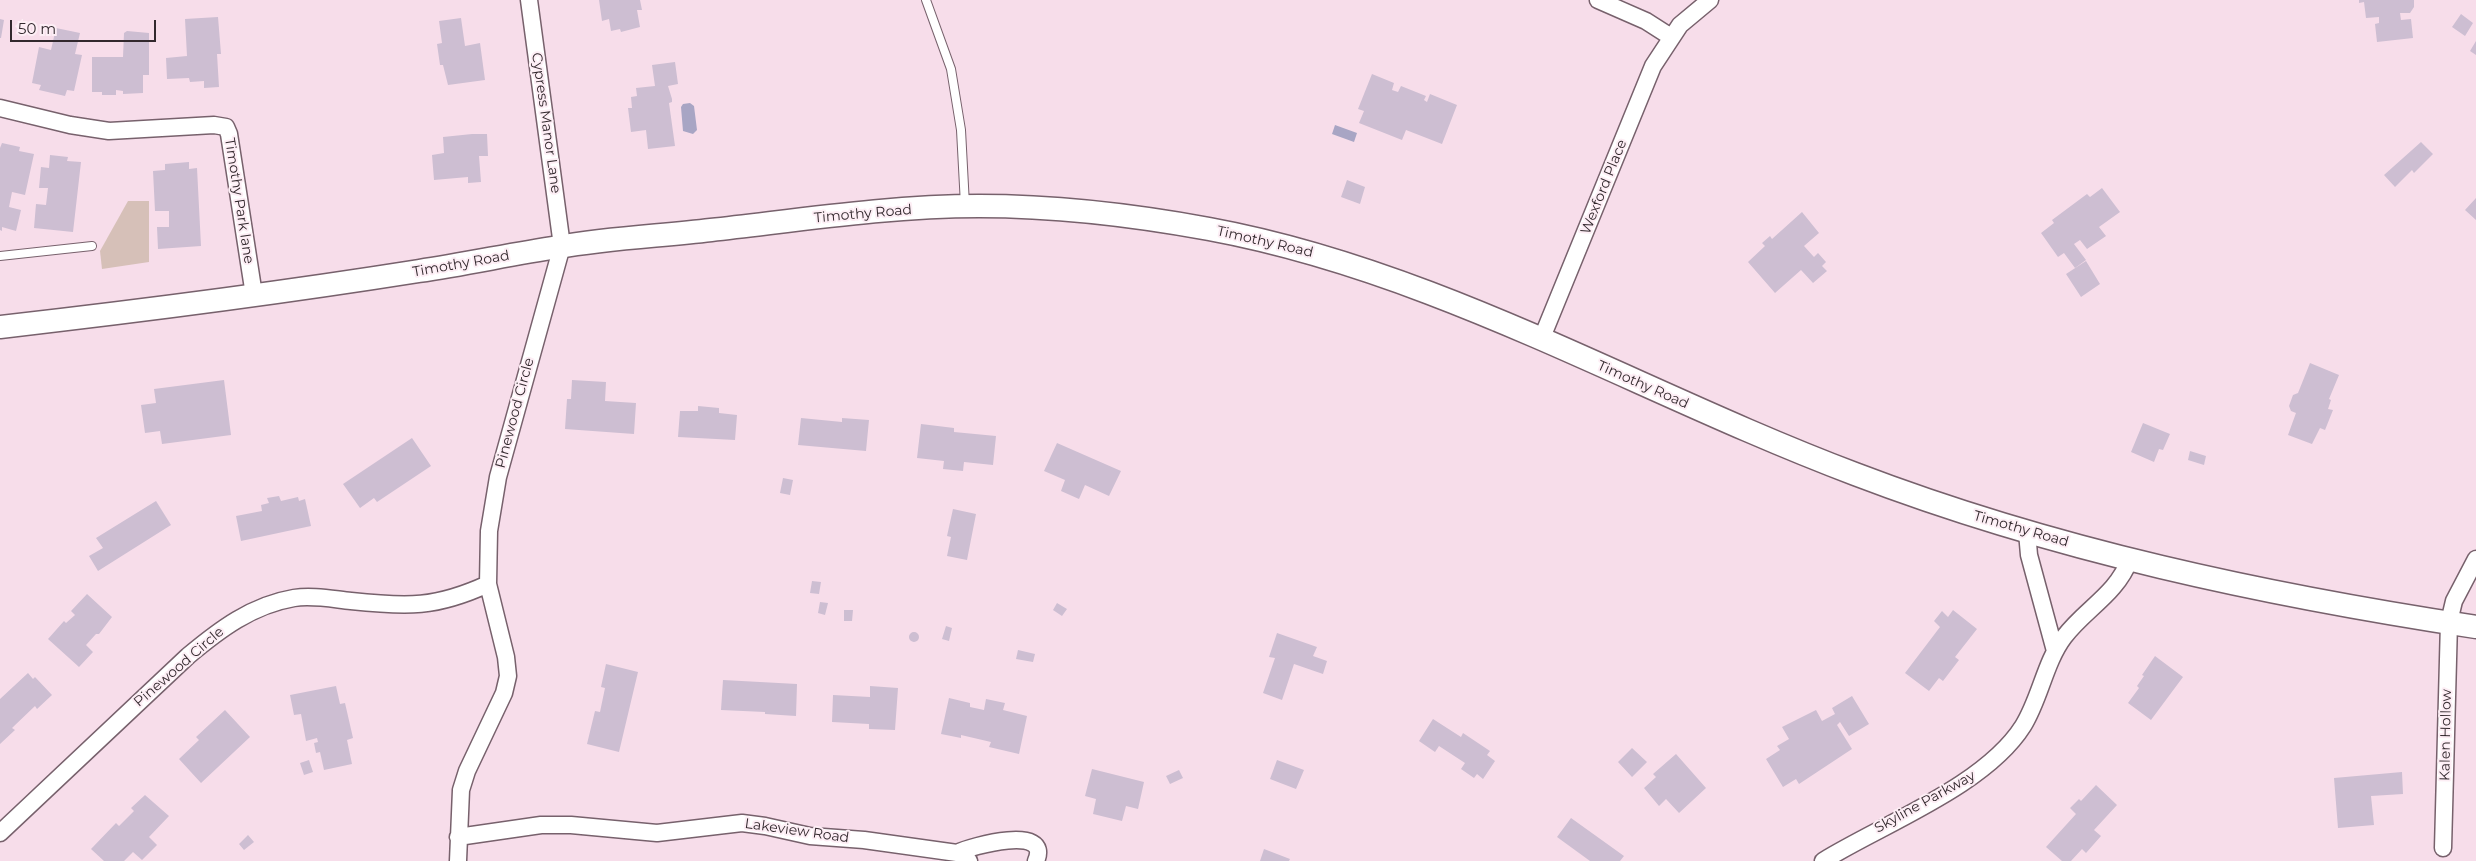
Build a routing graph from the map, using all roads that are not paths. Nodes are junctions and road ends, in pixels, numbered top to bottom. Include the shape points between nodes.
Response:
1 (529, 0) edge
2 (926, 0) edge
3 (1598, 0) edge
4 (1710, 0) edge
5 (1671, 37) junction
6 (0, 108) edge
7 (965, 207) junction
8 (92, 246) dead end
9 (562, 246) junction
10 (0, 256) edge
11 (254, 295) junction
12 (0, 327) edge
13 (1541, 340) junction
14 (2027, 532) junction
15 (2130, 559) junction
16 (2476, 559) edge
17 (488, 584) junction
18 (2449, 622) junction
19 (2476, 626) edge
20 (2055, 651) junction
21 (0, 833) edge
22 (458, 837) junction
23 (2443, 848) dead end
24 (963, 857) edge
25 (458, 861) edge
26 (1036, 861) edge
27 (1823, 861) edge

1 - 9 street, Cypress Manor Lane
2 - 7 lane via 951,69 961,130
3 - 5 street via 1646,21
4 - 5 street, Wexford Place
5 - 13 street, Wexford Place via 1653,66
6 - 11 street, Timothy Park lane via 109,131 226,127
7 - 9 main road, Timothy Road via 896,210
7 - 13 main road, Timothy Road via 1074,210 1146,218 1261,240 1308,251 1416,288
8 - 10 lane
9 - 11 main road, Timothy Road via 430,270
9 - 17 street, Pinewood Circle via 498,477 489,531
11 - 12 main road, Timothy Road
13 - 14 main road, Timothy Road via 1850,472
14 - 15 main road, Timothy Road
14 - 20 street via 2029,555
15 - 18 main road, Timothy Road via 2229,582
15 - 20 street, Skyline Parkway via 2118,583 2064,636
16 - 18 street, Kalen Hollow via 2454,601
17 - 21 street, Pinewood Circle via 461,597 426,605 376,604 310,596 278,602 242,617 218,631 188,656
17 - 22 street, Pinewood Circle via 508,676 504,693 467,770 461,790
18 - 19 main road, Timothy Road
18 - 23 street, Kalen Hollow
20 - 27 street, Skyline Parkway via 2037,699 2022,727 1973,778
22 - 24 street, Lakeview Road via 541,825 657,833 742,823 810,836 864,840
22 - 25 street, Pinewood Circle
24 - 26 street, Lakeview Road via 972,847 1026,840 1037,847

